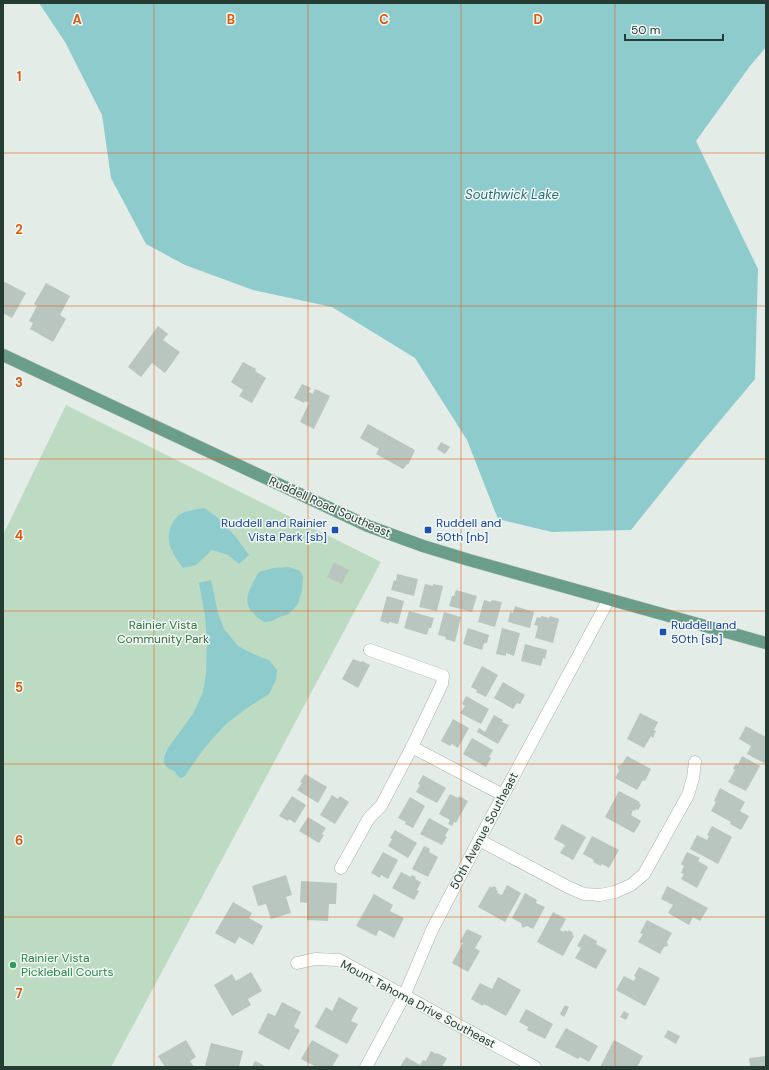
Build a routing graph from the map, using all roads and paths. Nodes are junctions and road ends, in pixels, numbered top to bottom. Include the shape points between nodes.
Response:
1 (3, 355) edge
2 (609, 599) junction
3 (766, 643) edge
4 (370, 650) dead end
5 (412, 747) junction
6 (695, 762) dead end
7 (504, 795) junction
8 (479, 840) junction
9 (341, 868) dead end
10 (297, 963) dead end
11 (404, 996) junction
12 (366, 1067) edge
13 (535, 1067) edge

1 - 2 main road, Ruddell Road Southeast via 368,526 456,556
2 - 3 main road, Ruddell Road Southeast
2 - 7 street, 50th Avenue Southeast
4 - 5 street via 443,676 442,684
5 - 7 street
5 - 9 street via 381,806 369,818
6 - 8 street via 688,795 644,874 631,885 615,892 600,895 584,894
7 - 8 street, 50th Avenue Southeast
8 - 11 street, 50th Avenue Southeast via 432,930
10 - 11 street, Mount Tahoma Drive Southeast via 315,959 339,960
11 - 12 street, 50th Avenue Southeast
11 - 13 street, Mount Tahoma Drive Southeast

